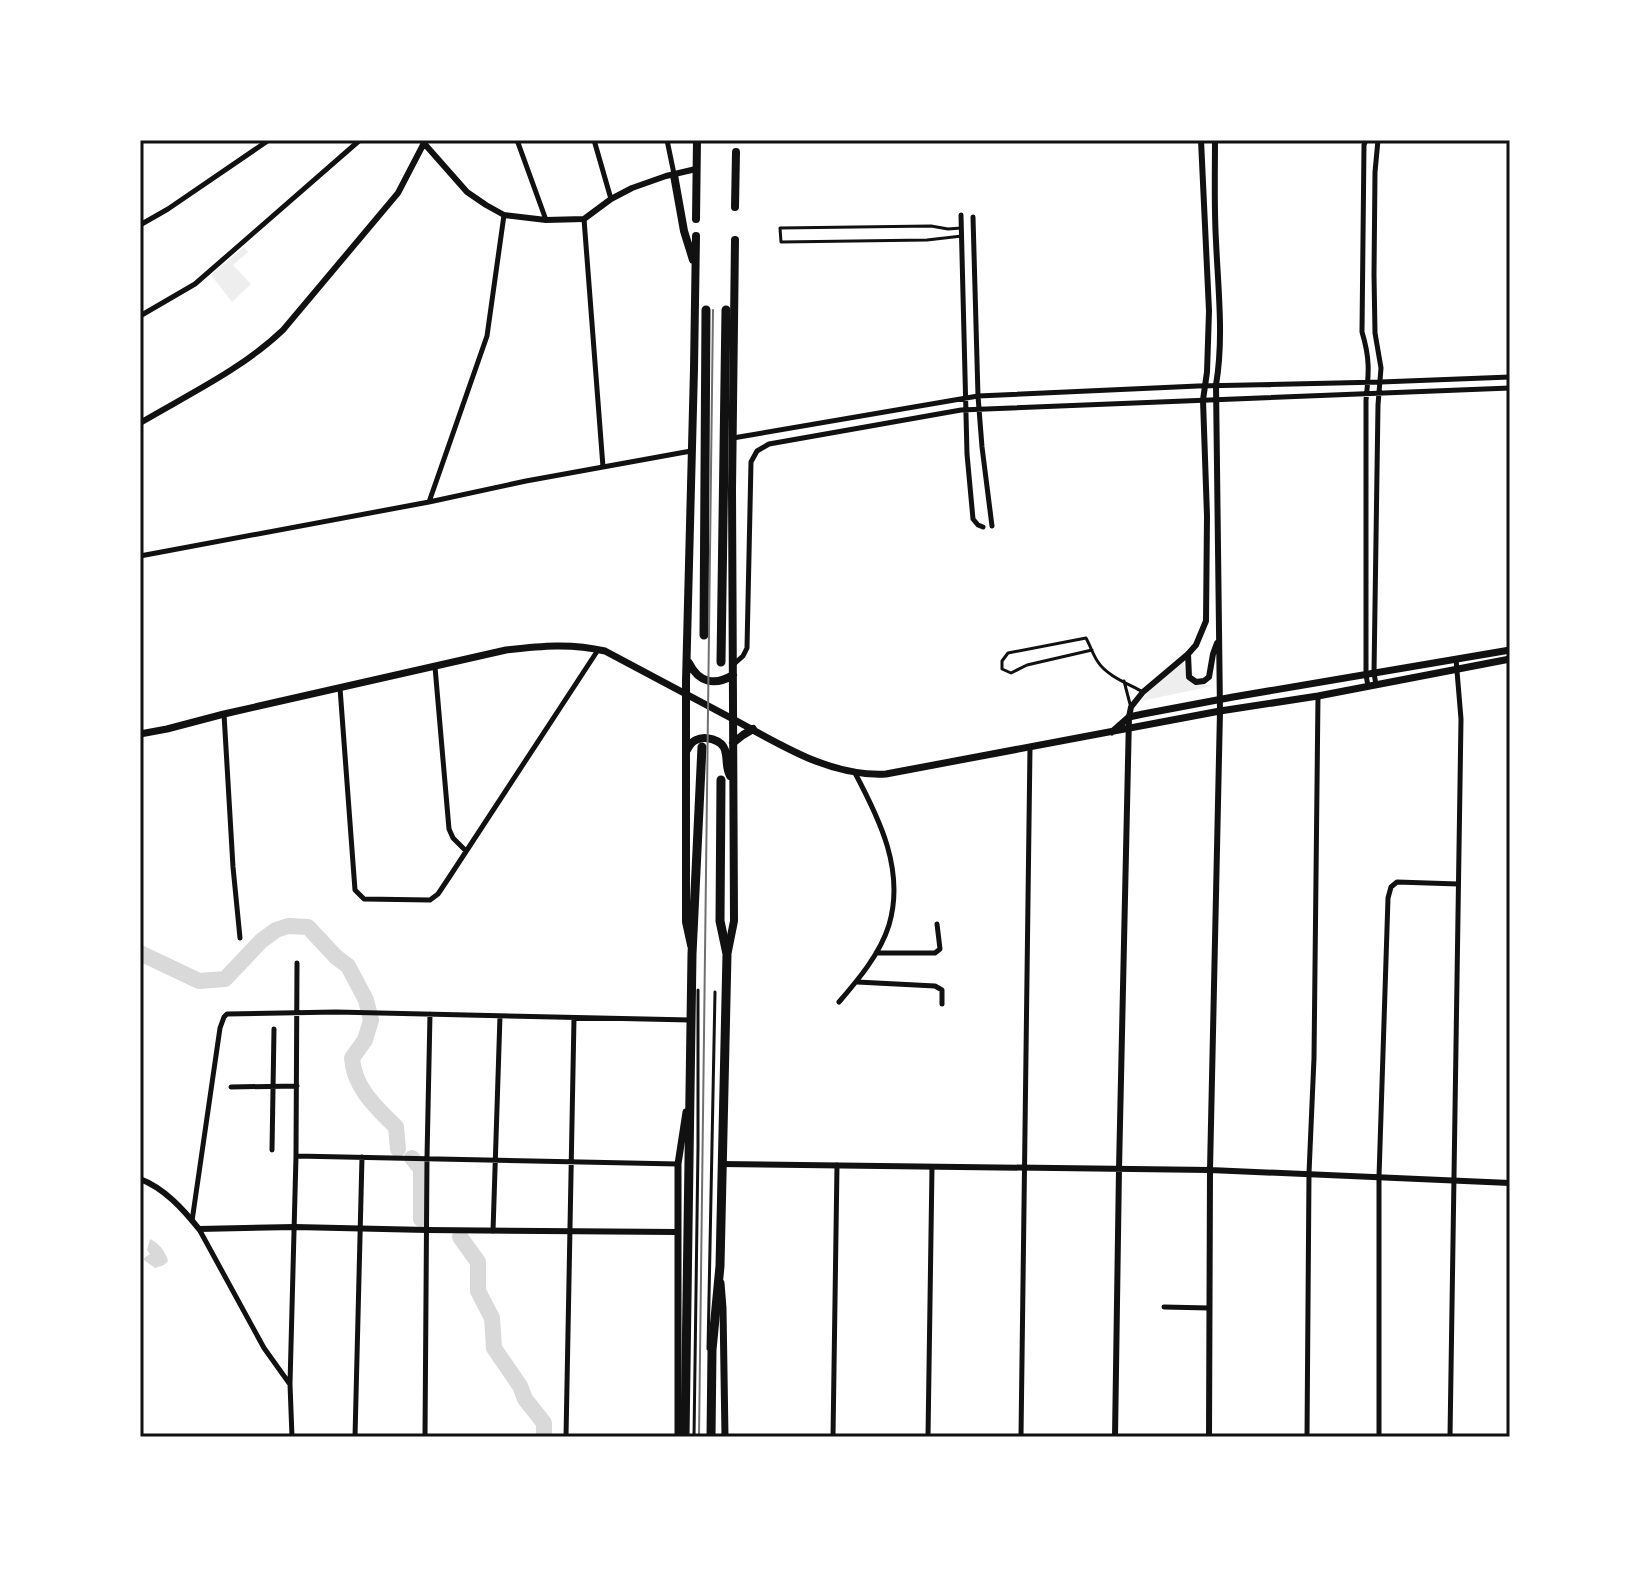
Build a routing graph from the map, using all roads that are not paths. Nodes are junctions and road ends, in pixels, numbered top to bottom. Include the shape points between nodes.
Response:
1 (269, 140) edge
2 (360, 140) edge
3 (517, 140) edge
4 (594, 140) edge
5 (667, 140) edge
6 (697, 140) edge
7 (1201, 140) edge
8 (1215, 140) edge
9 (1366, 140) edge
10 (1378, 140) edge
11 (424, 141) edge
12 (736, 152) dead end
13 (696, 169) junction
14 (674, 175) junction
15 (611, 199) junction
16 (735, 207) dead end
17 (504, 215) junction
18 (961, 215) dead end
19 (973, 217) dead end
20 (584, 219) junction
21 (696, 219) dead end
22 (546, 220) junction
23 (140, 225) edge
24 (961, 228) junction
25 (696, 236) dead end
26 (962, 236) junction
27 (735, 240) dead end
28 (695, 264) junction
29 (706, 310) dead end
30 (726, 310) dead end
31 (140, 316) edge
32 (1510, 377) edge
33 (1368, 382) junction
34 (1381, 382) junction
35 (1216, 385) junction
36 (1205, 386) junction
37 (1510, 388) edge
38 (1380, 394) junction
39 (1366, 395) junction
40 (978, 396) junction
41 (966, 397) junction
42 (1216, 399) junction
43 (1203, 400) junction
44 (967, 409) junction
45 (980, 409) junction
46 (140, 423) edge
47 (733, 438) junction
48 (692, 450) junction
49 (603, 467) junction
50 (429, 502) junction
51 (992, 526) dead end
52 (983, 527) dead end
53 (140, 556) edge
54 (704, 635) dead end
55 (1219, 637) junction
56 (598, 649) junction
57 (1092, 650) junction
58 (1510, 650) edge
59 (1188, 654) junction
60 (687, 659) junction
61 (1456, 659) junction
62 (1510, 659) edge
63 (721, 662) dead end
64 (435, 666) junction
65 (1458, 669) junction
66 (733, 670) junction
67 (1370, 674) junction
68 (1124, 681) junction
69 (1372, 685) junction
70 (340, 688) junction
71 (1143, 692) junction
72 (686, 694) junction
73 (1318, 696) junction
74 (1220, 699) junction
75 (1131, 707) junction
76 (1220, 711) junction
77 (224, 714) junction
78 (1129, 717) junction
79 (733, 719) junction
80 (753, 729) junction
81 (1128, 729) junction
82 (1111, 733) junction
83 (140, 734) edge
84 (733, 744) junction
85 (702, 747) dead end
86 (1030, 747) junction
87 (686, 750) junction
88 (855, 773) junction
89 (721, 780) dead end
90 (733, 780) junction
91 (466, 851) junction
92 (1458, 884) junction
93 (937, 924) dead end
94 (240, 938) dead end
95 (876, 953) junction
96 (692, 954) junction
97 (727, 954) junction
98 (297, 963) dead end
99 (856, 981) junction
100 (698, 990) dead end
101 (715, 992) dead end
102 (839, 1002) dead end
103 (942, 1004) dead end
104 (297, 1014) junction
105 (430, 1014) junction
106 (500, 1016) junction
107 (574, 1018) junction
108 (691, 1020) junction
109 (274, 1029) dead end
110 (297, 1086) junction
111 (231, 1087) dead end
112 (273, 1087) junction
113 (690, 1090) junction
114 (272, 1150) dead end
115 (296, 1156) junction
116 (362, 1157) junction
117 (427, 1158) junction
118 (497, 1160) junction
119 (571, 1161) junction
120 (678, 1164) junction
121 (721, 1164) junction
122 (837, 1165) junction
123 (932, 1167) junction
124 (1024, 1168) junction
125 (1119, 1169) junction
126 (1210, 1170) junction
127 (1309, 1173) junction
128 (1379, 1177) junction
129 (140, 1179) edge
130 (1454, 1181) junction
131 (1510, 1183) edge
132 (192, 1221) junction
133 (295, 1227) junction
134 (199, 1229) junction
135 (361, 1229) junction
136 (427, 1230) junction
137 (493, 1231) junction
138 (570, 1232) junction
139 (677, 1232) junction
140 (720, 1266) junction
141 (1164, 1307) dead end
142 (1209, 1308) junction
143 (691, 1348) junction
144 (710, 1350) junction
145 (290, 1384) junction
146 (292, 1437) edge
147 (355, 1437) edge
148 (425, 1437) edge
149 (566, 1437) edge
150 (678, 1437) edge
151 (685, 1437) edge
152 (694, 1437) edge
153 (709, 1437) edge
154 (725, 1437) edge
155 (833, 1437) edge
156 (928, 1437) edge
157 (1021, 1437) edge
158 (1115, 1437) edge
159 (1209, 1437) edge
160 (1307, 1437) edge
161 (1379, 1437) edge
162 (1450, 1437) edge

1 - 23 street
2 - 31 street via 195,284
3 - 22 street
4 - 15 street
5 - 14 street
6 - 13 main road
7 - 36 street via 1209,311
8 - 35 street
9 - 33 street via 1362,332
10 - 34 street via 1374,287
11 - 17 street via 467,192
11 - 46 street via 398,193 283,330 264,348
12 - 16 main road
13 - 14 street
13 - 21 main road
14 - 15 street
14 - 28 main road
15 - 20 street
17 - 22 street
17 - 50 street via 487,336
18 - 24 street
19 - 40 street
20 - 22 street
20 - 49 street
24 - 26 street
24 - 26 lane via 780,228 781,242
25 - 28 main road
26 - 41 street
27 - 47 main road
28 - 48 main road
29 - 54 highway
30 - 63 highway
32 - 34 street
33 - 34 street
33 - 35 street
33 - 39 street
34 - 38 street
35 - 36 street
35 - 42 street
36 - 40 street
36 - 43 street
37 - 38 street
38 - 39 street
38 - 67 street
39 - 42 street
39 - 67 street
40 - 41 street
40 - 45 street
41 - 44 street
41 - 47 street
42 - 43 street
42 - 55 street
43 - 45 street
43 - 59 street via 1206,621
44 - 45 street
44 - 52 street via 973,519
44 - 66 street via 804,436 757,451 751,467 747,648
45 - 51 street
47 - 66 main road
48 - 49 street
48 - 60 main road
49 - 50 street
50 - 53 street
55 - 59 street via 1204,681 1189,677
55 - 74 street
56 - 64 main road via 549,645
56 - 72 main road
56 - 91 street
57 - 57 lane via 1011,673 1002,669 1008,653 1086,638
57 - 68 lane via 1102,667
58 - 61 main road
59 - 71 street
60 - 66 main road via 704,680 717,682
60 - 72 main road
61 - 65 street
61 - 67 main road
62 - 65 main road
64 - 70 main road
64 - 91 street via 449,829
65 - 69 main road
65 - 92 street
66 - 79 main road
67 - 69 street
67 - 74 main road
68 - 71 lane
68 - 75 lane
69 - 73 main road
70 - 77 main road
70 - 91 street via 355,890 364,899 430,900
71 - 75 street
72 - 79 main road
72 - 87 main road
73 - 76 main road
73 - 127 street
74 - 76 street
74 - 78 main road
75 - 78 street
76 - 81 main road
76 - 126 street
77 - 83 main road
77 - 94 street
78 - 81 street
78 - 82 main road
79 - 80 main road
79 - 84 main road
80 - 84 main road
80 - 88 main road via 821,763
81 - 82 main road
81 - 125 street
82 - 86 main road
84 - 90 main road
85 - 96 highway
86 - 88 main road via 886,774
86 - 124 street
87 - 90 main road via 697,739 720,744
87 - 96 main road via 686,922
88 - 95 street via 877,815 892,862 891,916
89 - 97 highway via 720,921
90 - 97 main road via 734,921
92 - 128 street via 1397,882 1388,898
92 - 130 street
93 - 95 street via 940,949 935,953
95 - 99 street
96 - 108 highway
97 - 121 highway
98 - 104 street
99 - 102 street
99 - 103 street via 935,986 942,990
100 - 143 lane
101 - 144 lane
104 - 105 street
104 - 110 street
104 - 132 street via 224,1017
105 - 106 street
105 - 117 street
106 - 107 street
106 - 118 street
107 - 108 street
107 - 119 street
108 - 113 highway
109 - 112 street
110 - 112 street
110 - 115 street
111 - 112 street
112 - 114 street
113 - 120 main road
113 - 143 highway
115 - 116 street
115 - 133 street
116 - 117 street
116 - 135 street
117 - 118 street
117 - 136 street
118 - 119 street
118 - 137 street
119 - 120 street
119 - 138 street
120 - 139 main road
121 - 122 street
121 - 140 highway
122 - 123 street
122 - 155 street
123 - 124 street
123 - 156 street
124 - 125 street
124 - 157 street
125 - 126 street
125 - 158 street
126 - 127 street
126 - 142 street
127 - 128 street
127 - 160 street
128 - 130 street
128 - 161 street
129 - 132 street via 164,1192
130 - 131 street
130 - 162 street
132 - 134 street
133 - 134 street
133 - 135 street
133 - 145 street
134 - 145 street via 264,1348
135 - 136 street
135 - 147 street
136 - 137 street
136 - 148 street
137 - 138 street
138 - 139 street
138 - 149 street
139 - 150 main road
140 - 144 highway
140 - 154 main road
141 - 142 street
142 - 159 street
143 - 151 highway
143 - 152 lane
144 - 153 highway
145 - 146 street

